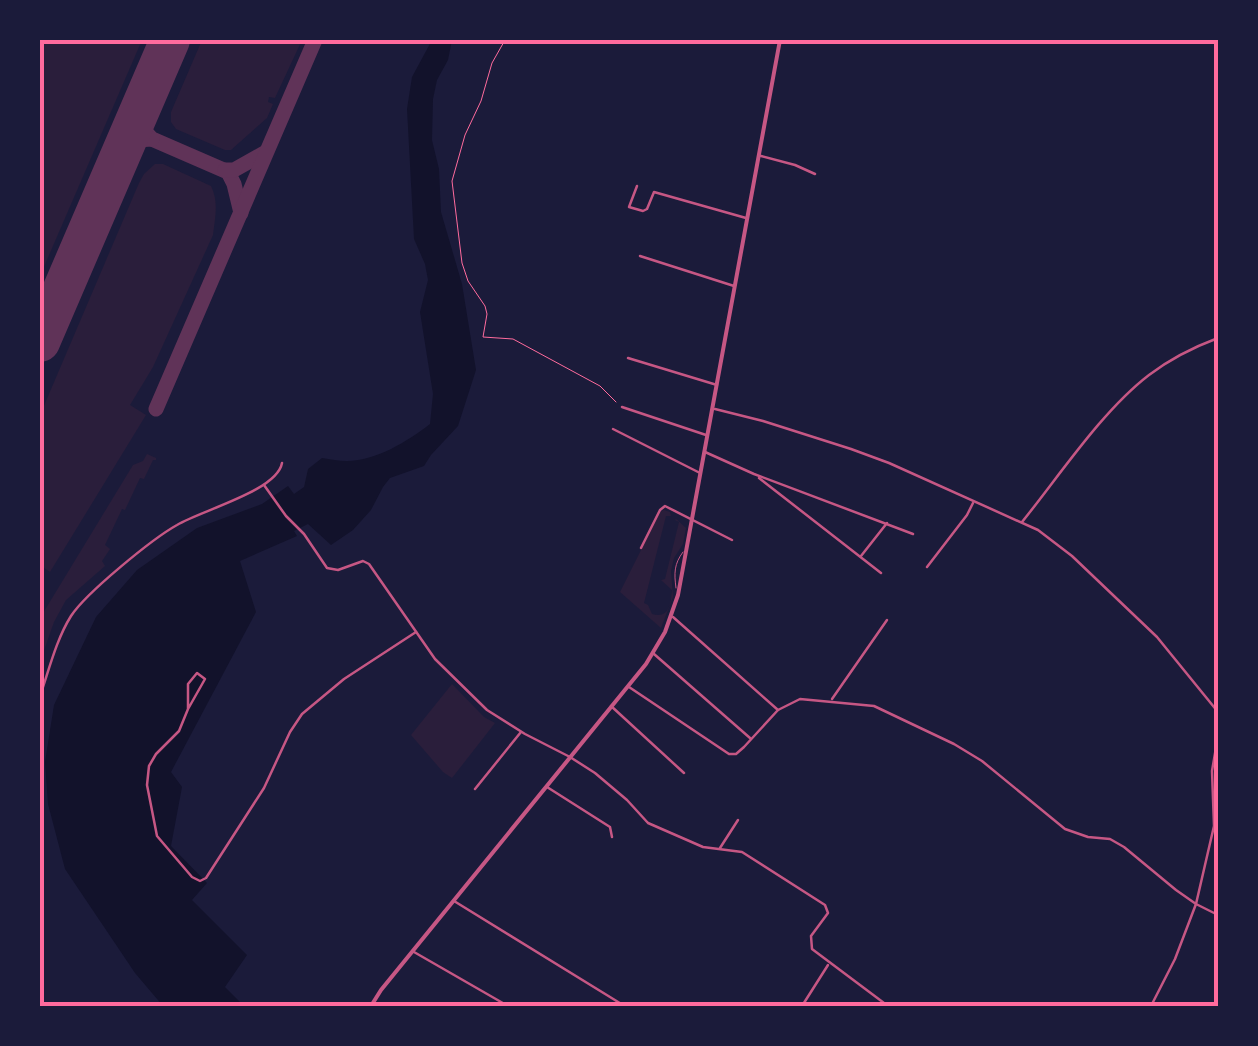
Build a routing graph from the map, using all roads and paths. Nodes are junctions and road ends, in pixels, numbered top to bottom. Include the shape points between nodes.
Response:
1 (505, 40) edge
2 (780, 40) edge
3 (759, 156) junction
4 (815, 174) dead end
5 (636, 186) dead end
6 (748, 219) junction
7 (640, 256) dead end
8 (736, 286) junction
9 (1218, 338) edge
10 (628, 358) dead end
11 (718, 385) junction
12 (622, 406) joint
13 (713, 409) junction
14 (613, 429) dead end
15 (708, 436) junction
16 (705, 452) junction
17 (282, 464) dead end
18 (701, 474) junction
19 (754, 474) junction
20 (264, 485) junction
21 (973, 502) junction
22 (692, 518) junction
23 (1022, 522) junction
24 (886, 524) junction
25 (913, 534) dead end
26 (732, 540) dead end
27 (641, 548) dead end
28 (860, 557) junction
29 (927, 567) dead end
30 (881, 574) dead end
31 (672, 616) junction
32 (886, 620) dead end
33 (416, 632) junction
34 (653, 653) junction
35 (628, 686) junction
36 (40, 696) edge
37 (832, 700) junction
38 (611, 706) junction
39 (188, 708) junction
40 (778, 710) junction
41 (1218, 712) edge
42 (521, 732) junction
43 (1218, 736) edge
44 (751, 739) junction
45 (570, 757) junction
46 (684, 773) dead end
47 (546, 786) junction
48 (475, 789) dead end
49 (738, 820) dead end
50 (612, 837) dead end
51 (720, 849) junction
52 (454, 901) junction
53 (1196, 904) junction
54 (1218, 915) edge
55 (413, 952) junction
56 (829, 964) junction
57 (623, 1005) edge
58 (371, 1006) edge
59 (508, 1006) edge
60 (802, 1006) edge
61 (888, 1006) edge
62 (1151, 1006) edge

1 - 12 path via 452,181 462,263 486,306 483,337 513,340 600,386
2 - 3 street
3 - 4 street
3 - 6 street
5 - 6 street via 629,206 642,212 654,192
6 - 8 street
7 - 8 street
8 - 11 street
9 - 23 street via 1148,376
10 - 11 street
11 - 13 street
12 - 15 street
13 - 15 street
13 - 21 street via 851,449
14 - 18 street
15 - 16 street
16 - 18 street
16 - 19 street
17 - 20 street
18 - 22 street
19 - 24 street
19 - 28 street
20 - 33 street via 329,570 369,564
20 - 36 street via 176,525 91,594 68,620
21 - 23 street
21 - 29 street
22 - 26 street
22 - 27 street via 661,508
22 - 31 street
23 - 41 street via 1049,536 1101,582
24 - 25 street
24 - 28 street
28 - 30 street
31 - 34 street
31 - 40 street
32 - 37 street
33 - 39 street via 302,714 264,788 200,881 157,836 147,785 156,754 180,731
33 - 42 street via 472,697
34 - 35 street
34 - 44 street
35 - 38 street
35 - 44 street via 726,753 736,754
37 - 40 street via 800,698
37 - 53 street via 874,706 954,744 1065,829 1124,847
38 - 45 street
38 - 46 street
39 - 39 street via 188,684 197,673 205,679
40 - 44 street
42 - 45 street
42 - 48 street
43 - 53 street via 1214,826
45 - 47 street
45 - 51 street via 648,823
47 - 50 street via 610,827
47 - 52 street
49 - 51 street
51 - 56 street via 746,854 825,904 827,916 810,942
52 - 55 street
52 - 57 street
53 - 54 street
53 - 62 street
55 - 58 street
55 - 59 street
56 - 60 street
56 - 61 street

